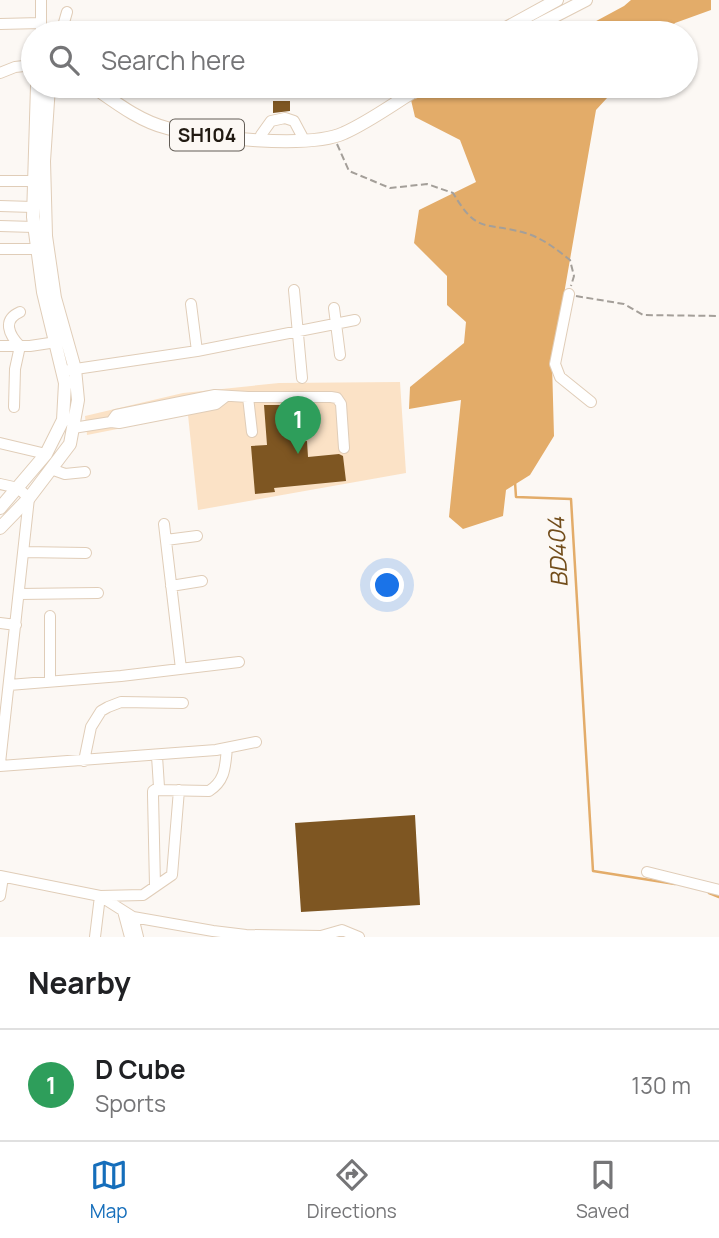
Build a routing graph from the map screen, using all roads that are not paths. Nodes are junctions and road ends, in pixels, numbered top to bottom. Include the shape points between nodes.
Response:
1 (41, 0) edge
2 (557, 0) edge
3 (586, 0) edge
4 (67, 12) dead end
5 (41, 21) edge
6 (64, 21) edge
7 (519, 21) edge
8 (545, 21) edge
9 (0, 24) edge
10 (21, 26) edge
11 (21, 66) edge
12 (0, 73) edge
13 (37, 98) edge
14 (48, 98) edge
15 (110, 98) edge
16 (121, 98) edge
17 (388, 98) edge
18 (403, 98) edge
19 (333, 134) junction
20 (0, 181) edge
21 (34, 181) junction
22 (0, 206) edge
23 (33, 207) junction
24 (0, 226) edge
25 (34, 227) junction
26 (0, 249) edge
27 (37, 249) junction
28 (294, 290) dead end
29 (569, 294) road end
30 (49, 295) junction
31 (191, 304) dead end
32 (334, 308) dead end
33 (20, 312) dead end
34 (355, 320) dead end
35 (337, 324) junction
36 (298, 330) junction
37 (62, 341) junction
38 (0, 346) edge
39 (20, 346) junction
40 (197, 351) junction
41 (340, 355) dead end
42 (69, 370) junction
43 (302, 378) dead end
44 (248, 397) junction
45 (591, 402) dead end
46 (14, 407) dead end
47 (73, 428) junction
48 (252, 432) dead end
49 (0, 443) edge
50 (344, 448) dead end
51 (46, 454) junction
52 (51, 469) junction
53 (85, 472) dead end
54 (0, 484) edge
55 (18, 488) junction
56 (29, 498) junction
57 (0, 508) edge
58 (164, 524) dead end
59 (0, 528) edge
60 (197, 537) dead end
61 (166, 540) junction
62 (23, 552) junction
63 (86, 553) dead end
64 (202, 581) dead end
65 (172, 586) junction
66 (97, 593) dead end
67 (19, 594) junction
68 (50, 616) dead end
69 (0, 623) edge
70 (16, 625) junction
71 (239, 662) dead end
72 (181, 669) junction
73 (50, 681) junction
74 (9, 685) junction
75 (183, 703) dead end
76 (256, 742) dead end
77 (227, 748) junction
78 (157, 755) junction
79 (84, 761) junction
80 (0, 765) edge
81 (157, 790) junction
82 (179, 790) junction
83 (647, 872) dead end
84 (1, 876) edge
85 (155, 886) junction
86 (719, 890) edge
87 (0, 896) edge
88 (100, 896) junction
89 (128, 914) junction
90 (308, 936) edge
91 (95, 937) edge
92 (130, 937) edge
93 (138, 937) edge
94 (359, 937) edge

1 - 5 street
2 - 7 main road
3 - 8 main road
4 - 6 street
9 - 10 street
11 - 12 street
13 - 21 main road
14 - 30 main road via 44,199
15 - 19 main road, SH104 via 165,128 293,140
16 - 19 main road, SH104 via 172,125 261,135
17 - 19 main road, SH104
18 - 19 main road, SH104 via 343,134
20 - 21 street
21 - 23 main road
22 - 23 street
23 - 25 main road
24 - 25 street
25 - 27 main road
26 - 27 street
27 - 30 main road
28 - 36 street
29 - 45 street via 555,364 560,377
30 - 37 main road
31 - 40 street
32 - 35 street
33 - 39 street via 8,323 8,330
34 - 35 street
35 - 36 street
35 - 41 street
36 - 40 street
36 - 43 street
37 - 39 street
37 - 42 main road
38 - 39 street
39 - 46 street
40 - 42 street
42 - 47 main road via 78,400
42 - 51 main road via 63,420
44 - 47 street via 225,397 216,404
44 - 48 street
44 - 50 street via 337,398
47 - 52 main road via 70,444
49 - 51 street
51 - 55 main road
52 - 53 street via 65,474
52 - 56 main road
54 - 55 street
55 - 56 street
55 - 57 main road
56 - 59 main road
56 - 62 street
58 - 61 street
60 - 61 street
61 - 65 street
62 - 63 street
62 - 67 street
64 - 65 street
65 - 72 street
66 - 67 street
67 - 70 street
68 - 73 street
69 - 70 street
70 - 74 street
71 - 72 street
72 - 73 street
73 - 74 street
74 - 80 street
75 - 79 street via 121,702 108,707 91,727
76 - 77 street
77 - 78 street
77 - 82 street via 225,776 213,789
78 - 79 street
78 - 81 street
79 - 80 street
81 - 82 street
81 - 85 street via 153,791
82 - 85 street via 172,875
83 - 86 street
84 - 87 street
84 - 88 street
85 - 88 street via 143,895
88 - 89 street
88 - 91 street
89 - 90 street via 212,931
89 - 92 street
89 - 93 street
90 - 94 street via 342,930

